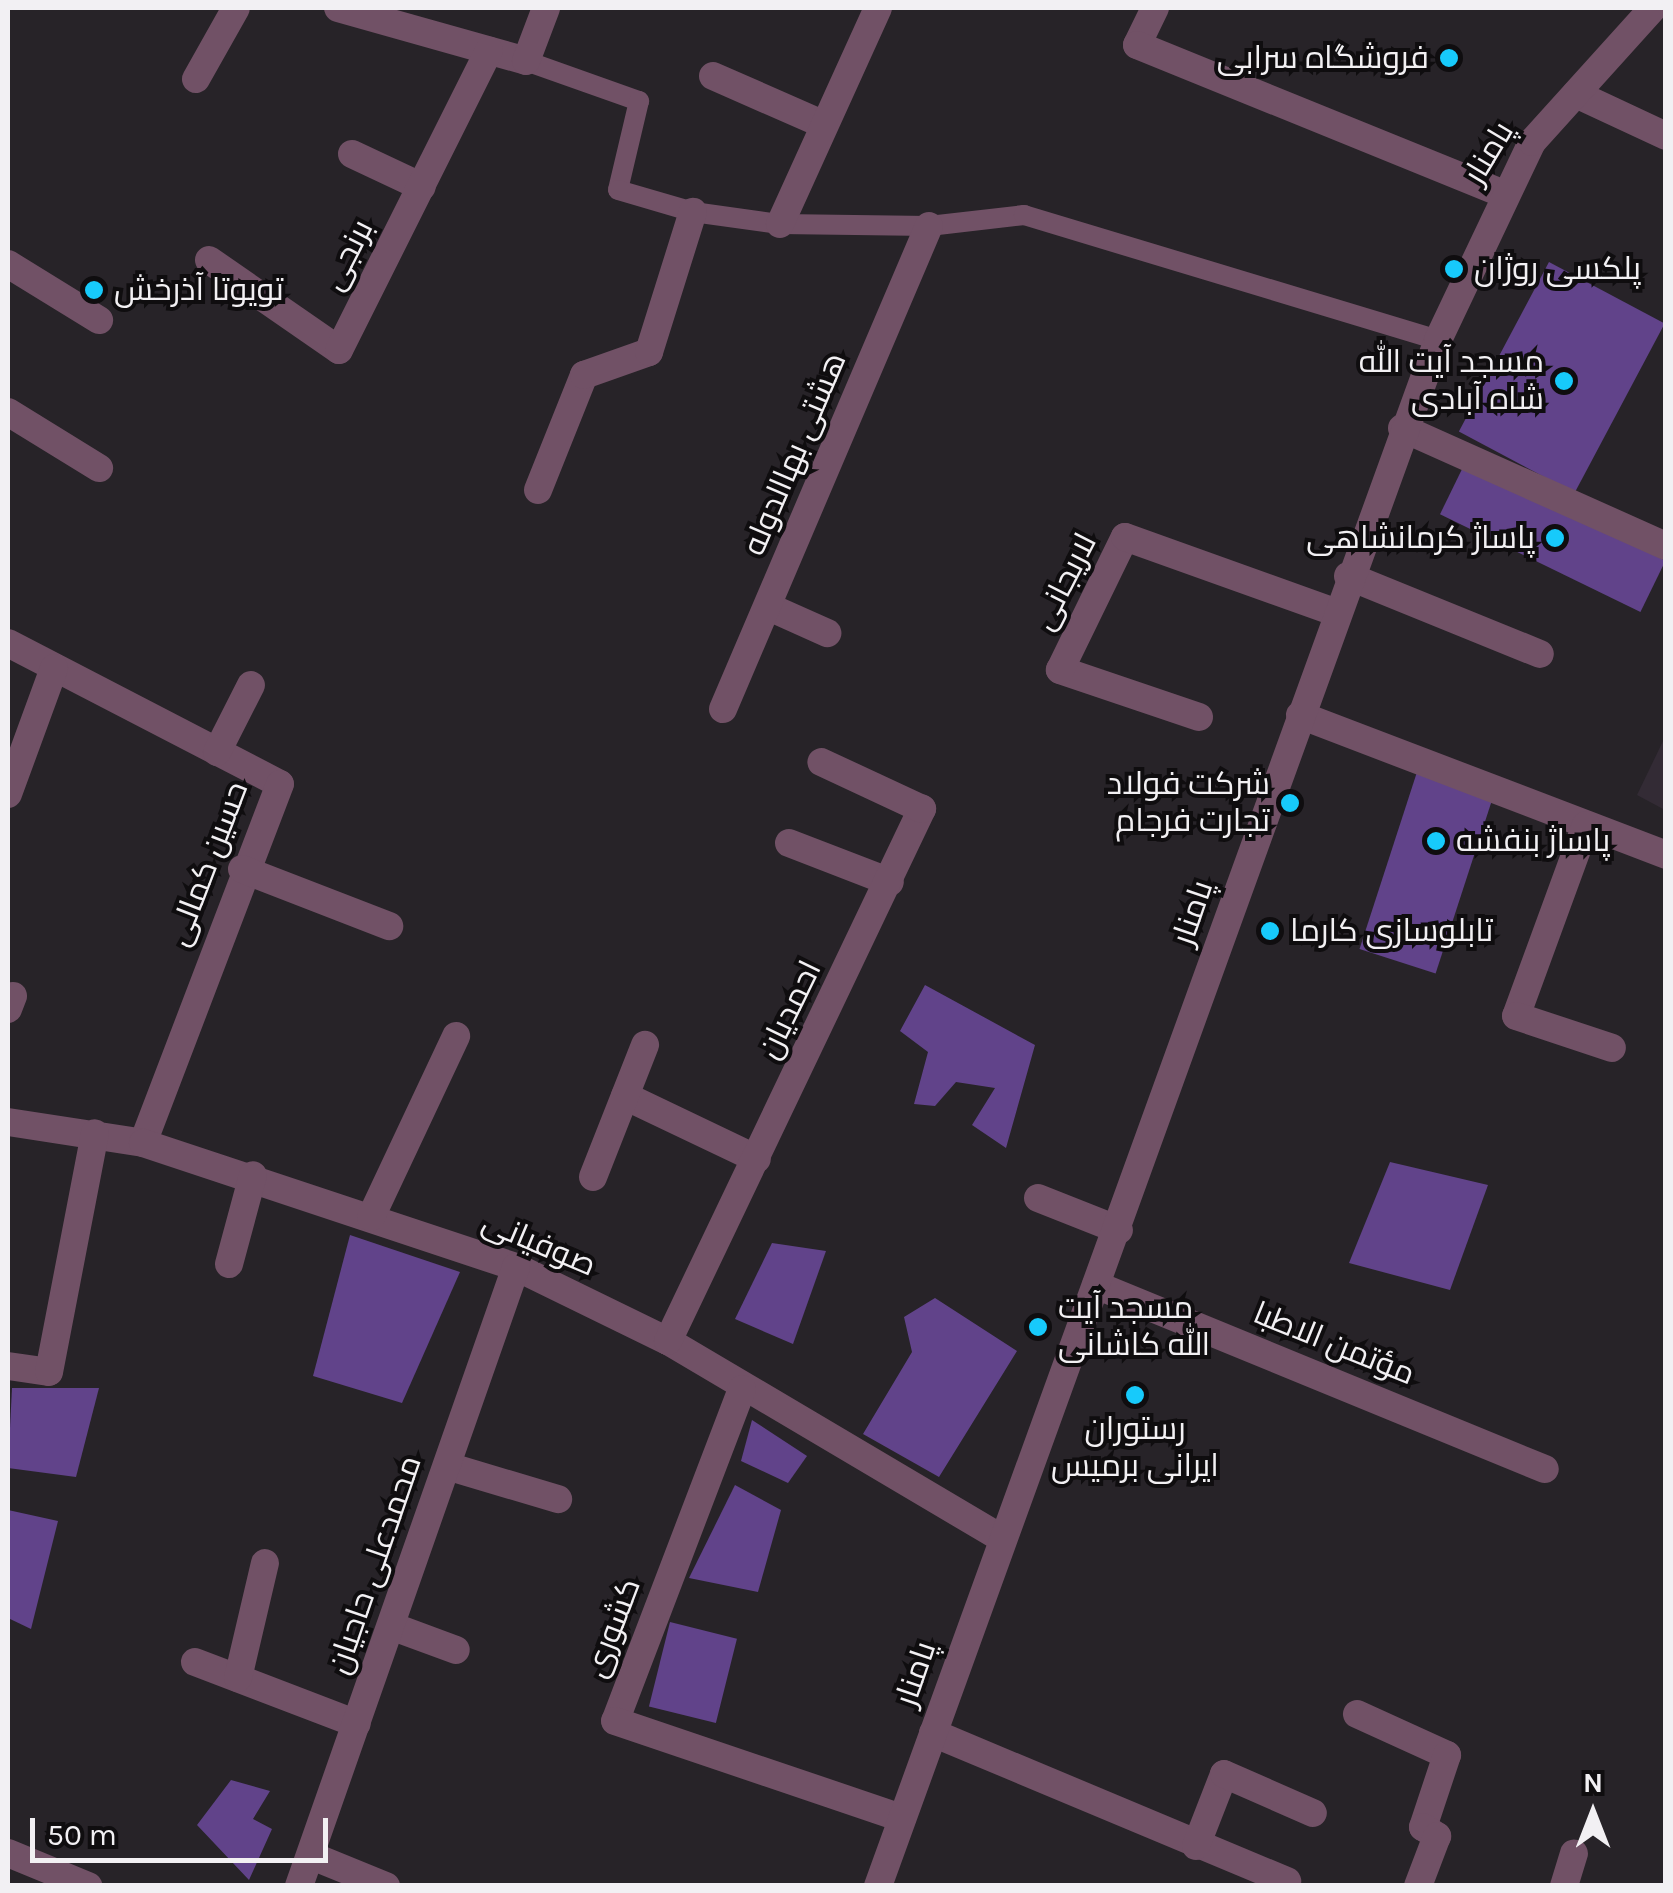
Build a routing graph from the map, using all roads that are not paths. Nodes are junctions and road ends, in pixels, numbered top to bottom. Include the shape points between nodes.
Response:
1 (236, 8) edge
2 (338, 8) edge
3 (546, 8) edge
4 (878, 8) edge
5 (1155, 8) edge
6 (1654, 8) edge
7 (389, 15) edge
8 (489, 50) junction
9 (526, 61) junction
10 (712, 76) dead end
11 (196, 79) dead end
12 (1576, 94) junction
13 (820, 123) junction
14 (1666, 136) edge
15 (352, 154) dead end
16 (422, 188) junction
17 (1504, 194) junction
18 (692, 212) junction
19 (780, 224) junction
20 (929, 226) junction
21 (209, 260) dead end
22 (8, 264) edge
23 (100, 320) dead end
24 (1438, 340) junction
25 (8, 412) edge
26 (1402, 428) junction
27 (100, 468) dead end
28 (538, 490) dead end
29 (1666, 546) edge
30 (1348, 576) junction
31 (769, 608) junction
32 (1335, 612) junction
33 (828, 633) dead end
34 (8, 644) edge
35 (1540, 654) dead end
36 (54, 668) junction
37 (250, 685) dead end
38 (723, 709) dead end
39 (1300, 715) junction
40 (1199, 717) dead end
41 (216, 752) junction
42 (821, 762) dead end
43 (8, 794) edge
44 (1586, 825) junction
45 (789, 843) dead end
46 (1666, 855) edge
47 (242, 869) junction
48 (890, 882) junction
49 (389, 926) dead end
50 (456, 1036) dead end
51 (644, 1045) dead end
52 (1612, 1048) dead end
53 (624, 1096) junction
54 (8, 1122) edge
55 (94, 1134) junction
56 (142, 1143) junction
57 (757, 1158) junction
58 (253, 1175) junction
59 (593, 1177) dead end
60 (1038, 1198) dead end
61 (371, 1218) junction
62 (1119, 1230) junction
63 (229, 1264) dead end
64 (516, 1267) junction
65 (1096, 1285) junction
66 (668, 1341) junction
67 (8, 1366) edge
68 (742, 1390) junction
69 (447, 1466) junction
70 (1545, 1469) dead end
71 (558, 1498) dead end
72 (1000, 1537) junction
73 (265, 1564) dead end
74 (392, 1626) junction
75 (456, 1650) dead end
76 (196, 1662) dead end
77 (238, 1678) junction
78 (1358, 1714) dead end
79 (358, 1724) junction
80 (933, 1733) junction
81 (1313, 1813) dead end
82 (902, 1818) junction
83 (1196, 1846) junction
84 (8, 1853) edge
85 (1574, 1854) dead end
86 (312, 1856) junction
87 (1287, 1881) dead end
88 (88, 1886) edge
89 (298, 1886) edge
90 (386, 1886) edge
91 (878, 1886) edge
92 (1418, 1886) edge
93 (1564, 1886) edge

1 - 11 street
2 - 7 street
3 - 9 street
4 - 13 street
5 - 17 street via 1137,44
6 - 12 street, پامنار
7 - 8 street
8 - 9 street
8 - 16 street, برنجی
9 - 18 lane via 639,102 618,190
10 - 13 street
12 - 14 street
12 - 17 street, پامنار via 1532,142
13 - 19 street
15 - 16 street
16 - 21 street, برنجی via 338,350
17 - 24 street, پامنار
18 - 19 lane
18 - 28 street via 650,352 584,375
19 - 20 lane
20 - 24 lane via 1024,214 1052,220
20 - 31 street, هشتی بهاالدوله
22 - 23 street
24 - 26 street, پامنار
25 - 27 street
26 - 29 street
26 - 30 street, پامنار
30 - 32 street, پامنار
30 - 35 street
31 - 33 street
31 - 38 street, هشتی بهاالدوله
32 - 39 street, پامنار
32 - 40 street, لاریجانی via 1125,537 1060,670
34 - 36 street, حسین کمالی
36 - 41 street, حسین کمالی
36 - 43 street
37 - 41 street
39 - 44 street
39 - 62 street, پامنار
41 - 47 street, حسین کمالی via 280,784
42 - 48 street, احمدیان via 922,808
44 - 46 street
44 - 52 street via 1516,1016
45 - 48 street
47 - 49 street
47 - 56 street, حسین کمالی
48 - 57 street, احمدیان
50 - 61 street
51 - 53 street
53 - 57 street
53 - 59 street
54 - 55 street, صوفیانی
55 - 56 street, صوفیانی
55 - 67 street via 49,1372
56 - 58 street, صوفیانی
57 - 66 street, احمدیان
58 - 61 street, صوفیانی
58 - 63 street
60 - 62 street
61 - 64 street, صوفیانی
62 - 65 street, پامنار
64 - 66 street, صوفیانی
64 - 69 street, محمدعلی حاجیان
65 - 70 street, مؤتمن الاطبا
65 - 72 street, پامنار
66 - 68 street, صوفیانی
68 - 72 street, صوفیانی
68 - 82 street, کشوری via 616,1721
69 - 71 street
69 - 74 street, محمدعلی حاجیان
72 - 80 street, پامنار
73 - 77 street
74 - 75 street
74 - 79 street, محمدعلی حاجیان
76 - 77 street
77 - 79 street
78 - 92 street via 1447,1754 1423,1827 1437,1836
79 - 86 street, محمدعلی حاجیان
80 - 82 street, پامنار
80 - 83 street
81 - 83 street via 1224,1774
82 - 91 street, پامنار
83 - 87 street
84 - 88 street
85 - 93 street
86 - 89 street, محمدعلی حاجیان
86 - 90 street

